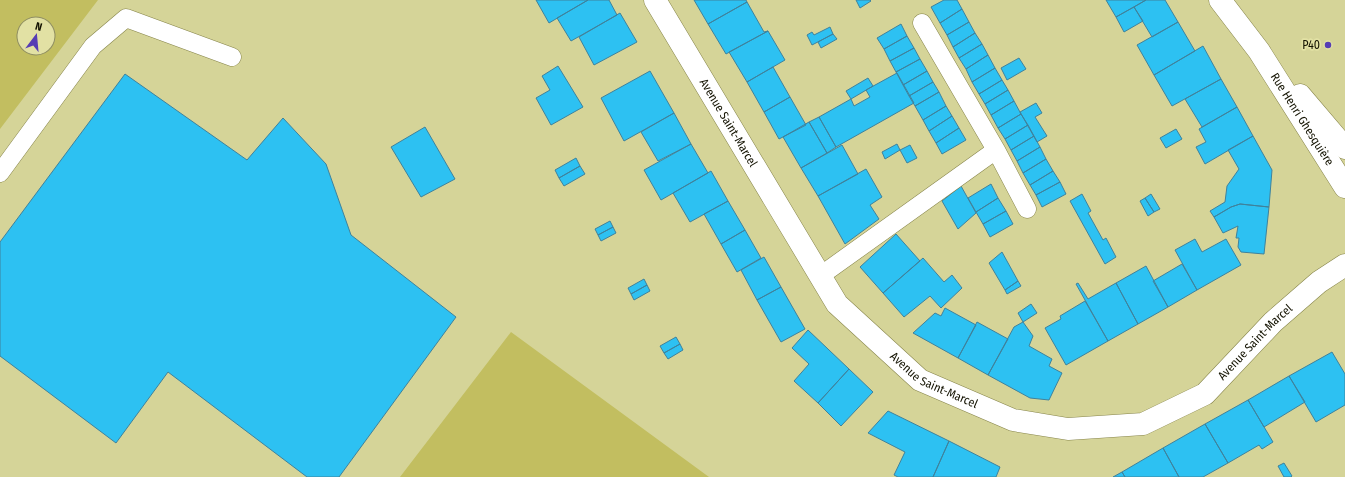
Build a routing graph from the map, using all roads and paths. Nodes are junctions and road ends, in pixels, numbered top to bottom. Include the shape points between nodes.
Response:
1 (655, 0) edge
2 (1220, 0) edge
3 (922, 23) dead end
4 (1259, 52) junction
5 (232, 56) dead end
6 (1345, 148) edge
7 (996, 150) junction
8 (0, 173) edge
9 (1345, 187) edge
10 (1027, 209) dead end
11 (1345, 265) edge
12 (820, 276) junction

1 - 12 street, Avenue Saint-Marcel
2 - 4 street, Rue Henri Ghesquière
3 - 7 lane
4 - 6 street, Rue Henri Ghesquière via 1295,89
4 - 9 street, Rue Henri Ghesquière
5 - 8 lane via 126,18 93,46
7 - 10 lane
7 - 12 lane
11 - 12 street, Avenue Saint-Marcel via 1319,282 1273,322 1205,394 1143,424 1068,429 1013,420 920,380 837,304

